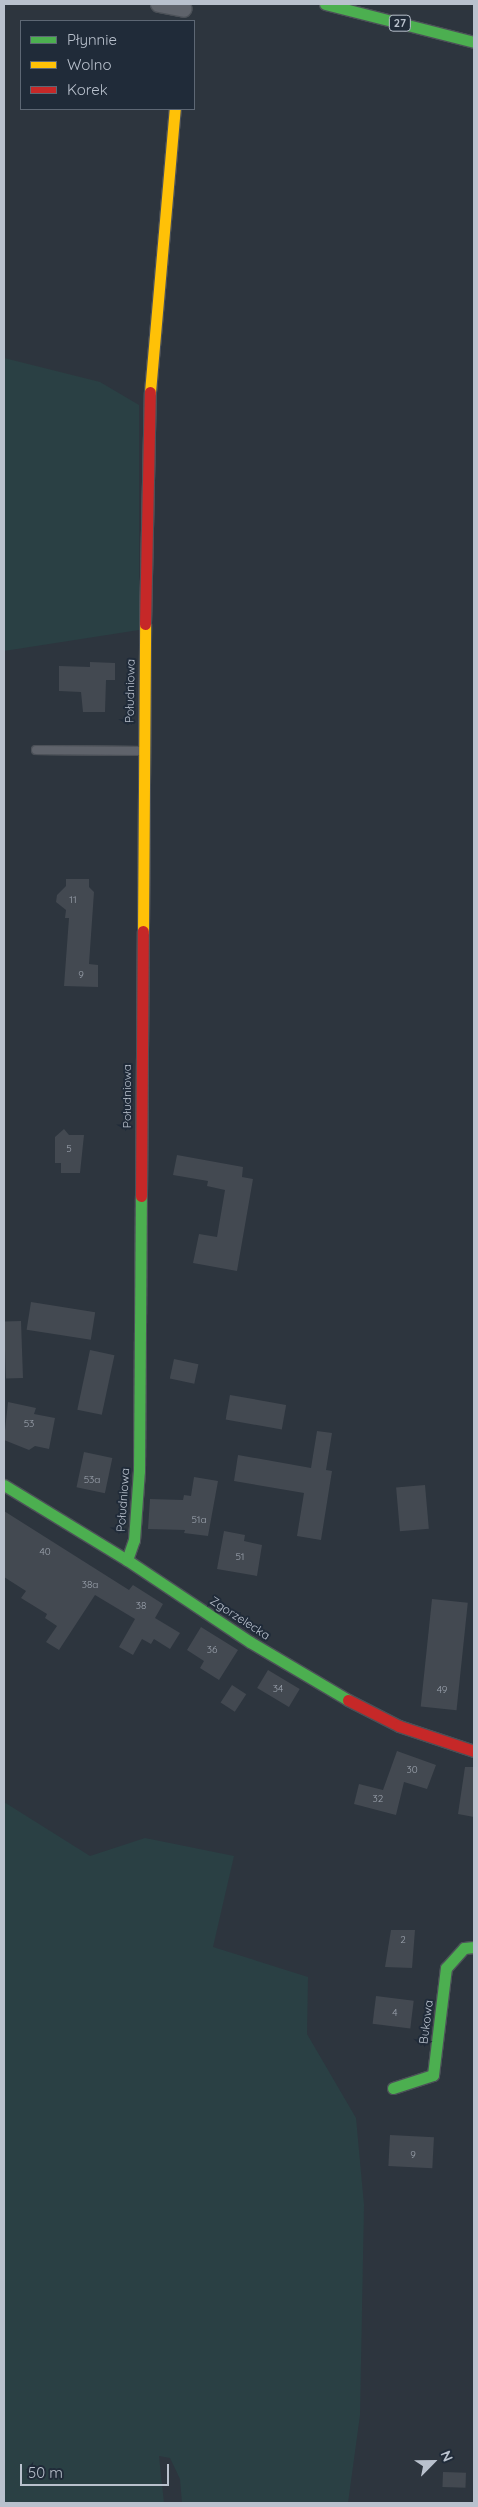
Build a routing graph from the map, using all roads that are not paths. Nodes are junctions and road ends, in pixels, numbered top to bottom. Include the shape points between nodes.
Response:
1 (159, 4) edge
2 (325, 4) edge
3 (184, 11) edge
4 (474, 42) edge
5 (175, 110) edge
6 (36, 750) dead end
7 (144, 751) junction
8 (4, 1485) edge
9 (127, 1560) junction
10 (474, 1751) edge
11 (474, 1948) edge
12 (393, 2088) dead end

1 - 3 street
2 - 4 street, 27
5 - 7 street, Południowa via 150,389
6 - 7 lane
7 - 9 street, Południowa via 139,1471 134,1540
8 - 9 street, Zgorzelecka
9 - 10 street, Zgorzelecka via 250,1642 343,1697 399,1726
11 - 12 street, Bukowa via 464,1948 446,1968 433,2074

